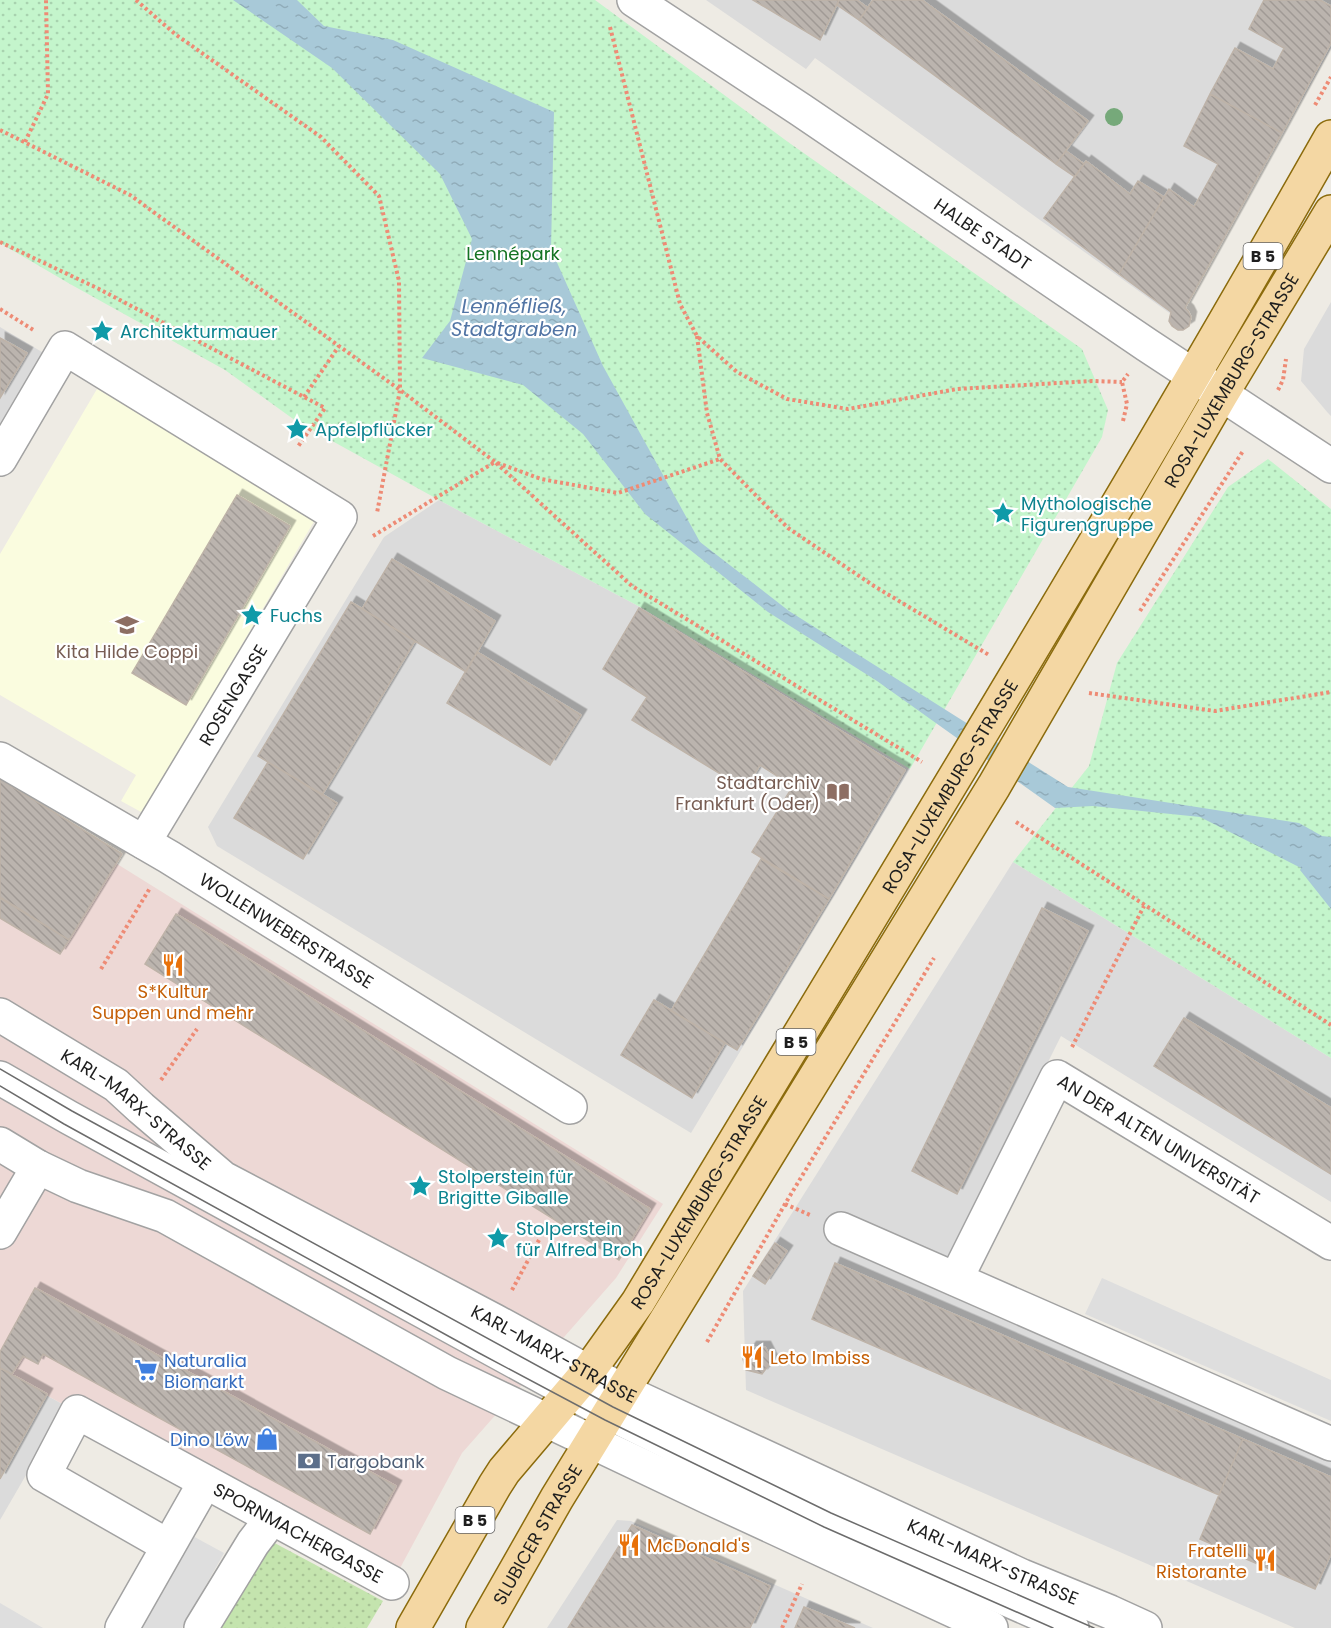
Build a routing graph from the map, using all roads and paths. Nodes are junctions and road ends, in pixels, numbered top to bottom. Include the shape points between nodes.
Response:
1 (46, 0) edge
2 (136, 0) edge
3 (634, 0) edge
4 (609, 22) dead end
5 (0, 130) edge
6 (1331, 137) edge
7 (25, 142) junction
8 (1331, 212) edge
9 (0, 242) edge
10 (697, 336) junction
11 (339, 346) junction
12 (1193, 375) junction
13 (1122, 382) dead end
14 (400, 390) junction
15 (1221, 394) junction
16 (304, 397) junction
17 (0, 459) edge
18 (720, 459) junction
19 (495, 462) junction
20 (1331, 466) edge
21 (277, 478) junction
22 (377, 513) dead end
23 (375, 524) dead end
24 (1013, 680) junction
25 (1088, 692) dead end
26 (1331, 692) edge
27 (0, 759) edge
28 (953, 781) junction
29 (1016, 822) dead end
30 (156, 850) junction
31 (1144, 906) junction
32 (100, 969) dead end
33 (0, 1015) edge
34 (1331, 1025) edge
35 (197, 1029) dead end
36 (1057, 1077) junction
37 (0, 1078) edge
38 (570, 1107) dead end
39 (141, 1108) junction
40 (0, 1144) edge
41 (128, 1150) junction
42 (38, 1167) junction
43 (78, 1186) junction
44 (842, 1229) dead end
45 (0, 1232) edge
46 (539, 1240) dead end
47 (1331, 1243) edge
48 (956, 1280) junction
49 (512, 1290) dead end
50 (598, 1392) junction
51 (548, 1420) junction
52 (588, 1439) junction
53 (1331, 1444) edge
54 (205, 1482) junction
55 (272, 1518) junction
56 (168, 1546) junction
57 (392, 1583) dead end
58 (802, 1584) dead end
59 (122, 1628) edge
60 (201, 1628) edge
61 (414, 1628) edge
62 (483, 1628) edge
63 (782, 1628) edge
64 (991, 1628) edge
65 (1072, 1628) edge
66 (1145, 1628) edge

1 - 7 path via 48,94
2 - 14 path via 175,34 321,137 379,196 399,281
3 - 12 street, HALBE STADT
4 - 10 path via 680,304
5 - 7 path
6 - 12 main road, ROSA-LUXEMBURG-STRASSE / B 5
7 - 11 path via 130,195
8 - 15 main road, ROSA-LUXEMBURG-STRASSE / B 5
9 - 16 path via 99,289
10 - 13 path via 737,372 787,399 848,409 957,389
10 - 18 path via 707,413
11 - 14 path
11 - 16 path
12 - 15 street, HALBE STADT
12 - 24 main road, ROSA-LUXEMBURG-STRASSE / B 5
14 - 19 path
14 - 22 path
15 - 20 street, HALBE STADT
15 - 50 main road, ROSA-LUXEMBURG-STRASSE / B 5 via 985,802 667,1318
16 - 21 path via 325,408
17 - 21 street via 65,348
18 - 19 path via 618,493 541,479
18 - 24 path via 788,528
19 - 23 path via 373,536
19 - 28 path via 632,586
21 - 30 street, ROSENGASSE via 340,518
24 - 28 main road, ROSA-LUXEMBURG-STRASSE / B 5
25 - 26 path via 1215,711
27 - 30 street, WOLLENWEBERSTRASSE
28 - 50 main road, ROSA-LUXEMBURG-STRASSE / B 5 via 638,1302
29 - 31 path
30 - 32 path
30 - 38 street, WOLLENWEBERSTRASSE
31 - 34 path
31 - 36 path
33 - 39 street, KARL-MARX-STRASSE via 116,1085
35 - 39 path
36 - 47 street, AN DER ALTEN UNIVERSITÄT
36 - 48 street, AN DER ALTEN UNIVERSITÄT
37 - 41 street
39 - 41 street
39 - 50 street, KARL-MARX-STRASSE via 223,1178
40 - 42 street
41 - 43 street via 105,1176
41 - 50 street
42 - 43 street
42 - 45 street
43 - 51 street via 165,1216 447,1373
44 - 48 street
46 - 49 path
48 - 53 street
50 - 51 main road, ROSA-LUXEMBURG-STRASSE / B 5
50 - 52 main road, ROSA-LUXEMBURG-STRASSE / B 5
50 - 65 street via 828,1521
50 - 66 street, KARL-MARX-STRASSE
51 - 52 street
51 - 61 main road, B 5 via 495,1485
52 - 62 main road, SLUBICER STRASSE / B 5
52 - 64 street
54 - 55 street, SPORNMACHERGASSE
54 - 56 street, SPORNMACHERGASSE
54 - 56 street, SPORNMACHERGASSE via 77,1412 44,1475
55 - 57 street, SPORNMACHERGASSE
55 - 60 street
56 - 59 street, SPORNMACHERGASSE
58 - 63 path

